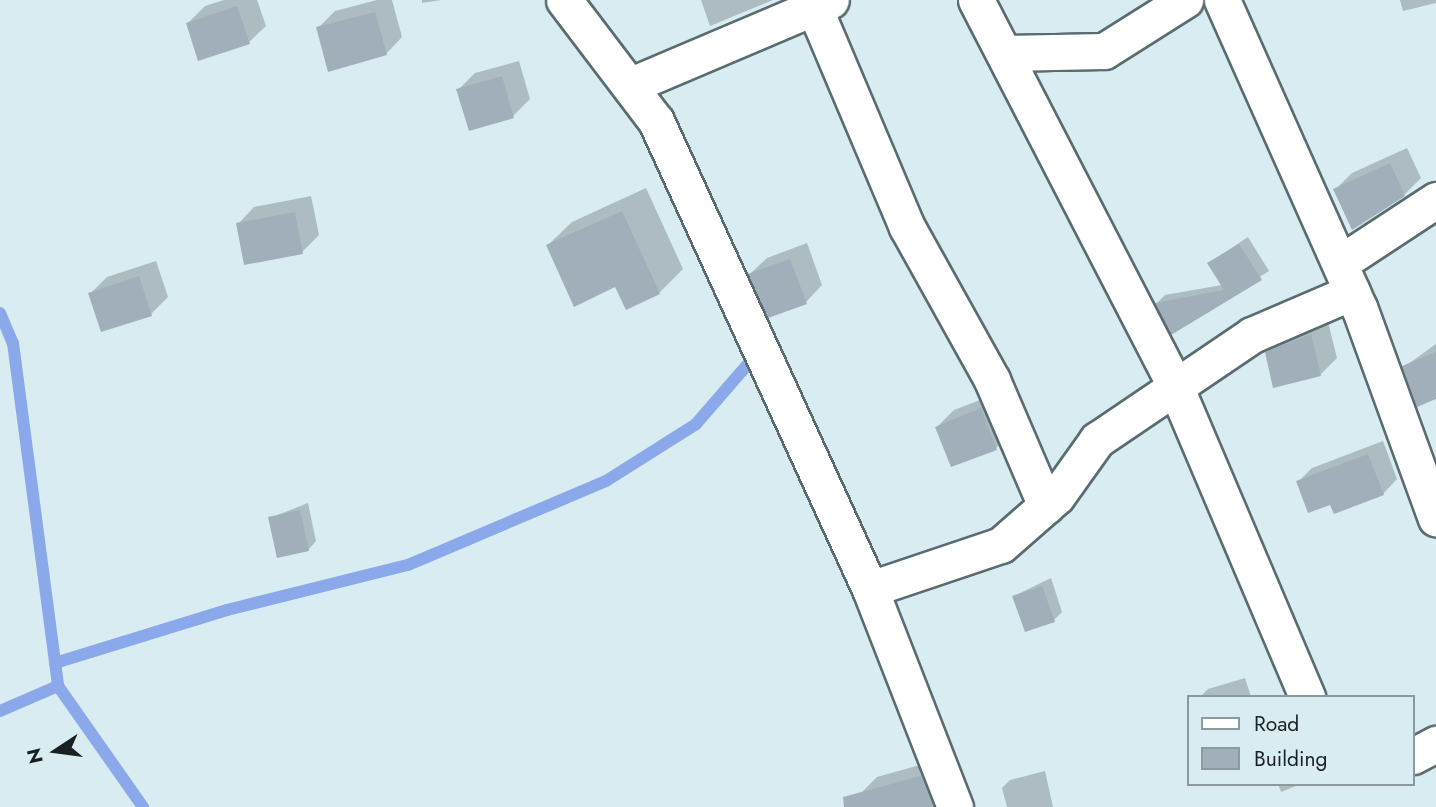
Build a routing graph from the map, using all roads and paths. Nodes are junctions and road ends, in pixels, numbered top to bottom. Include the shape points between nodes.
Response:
1 (564, 0) edge
2 (976, 0) edge
3 (1185, 0) edge
4 (1222, 0) edge
5 (823, 4) edge
6 (1004, 53) junction
7 (631, 85) junction
8 (1436, 200) edge
9 (1346, 277) junction
10 (1176, 388) junction
11 (1046, 506) junction
12 (1436, 518) edge
13 (870, 589) junction
14 (1306, 695) edge
15 (1436, 744) edge
16 (1415, 755) edge
17 (955, 807) edge

1 - 7 street
2 - 6 street
3 - 6 street via 1104,51
4 - 9 street
5 - 7 street
5 - 11 street via 907,227 992,380
6 - 10 street
7 - 13 street via 656,121
8 - 9 street
9 - 10 street
9 - 12 street
10 - 11 street via 1097,440
10 - 14 street
11 - 13 street via 1001,545
13 - 17 street
15 - 16 street

